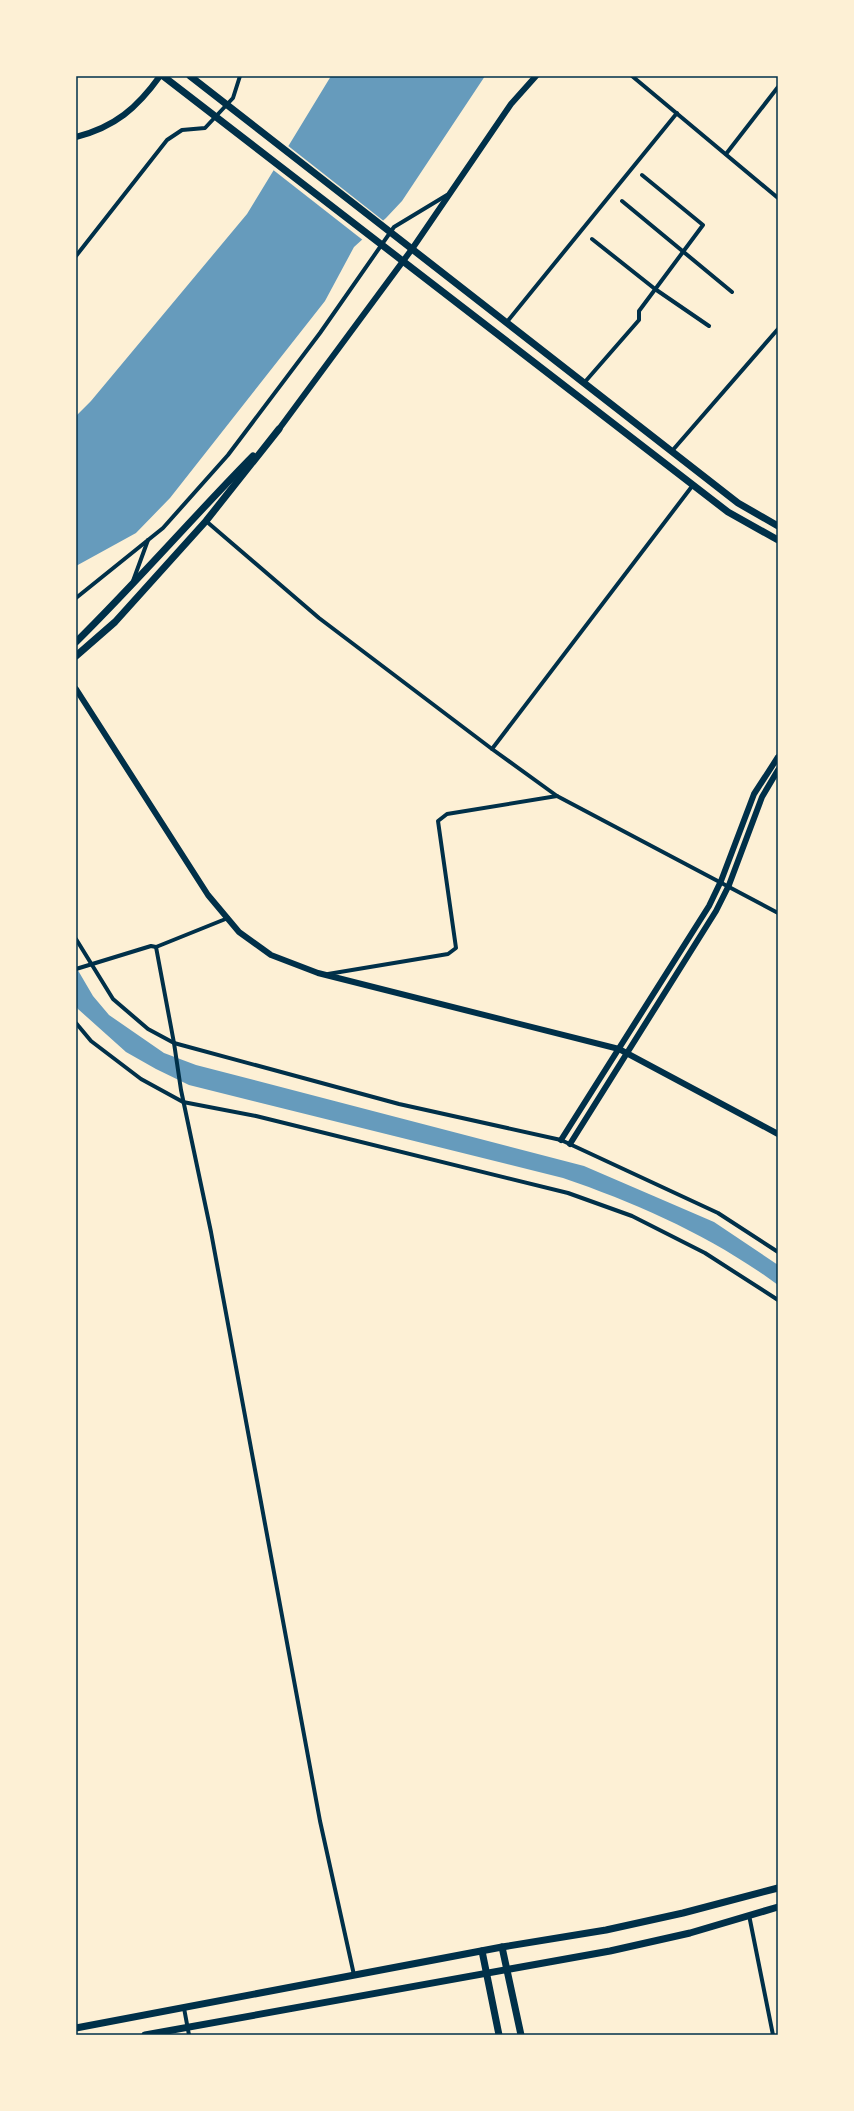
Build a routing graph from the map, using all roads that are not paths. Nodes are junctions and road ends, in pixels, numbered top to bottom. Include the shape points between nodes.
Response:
1 (162, 76) edge
2 (190, 76) edge
3 (240, 76) edge
4 (536, 76) edge
5 (632, 76) edge
6 (778, 86) edge
7 (677, 113) junction
8 (76, 137) edge
9 (726, 154) junction
10 (642, 175) dead end
11 (450, 194) junction
12 (778, 198) edge
13 (622, 201) dead end
14 (592, 239) dead end
15 (412, 249) junction
16 (684, 250) junction
17 (76, 256) edge
18 (402, 261) junction
19 (655, 289) junction
20 (732, 292) dead end
21 (506, 323) junction
22 (709, 326) dead end
23 (778, 329) edge
24 (584, 383) junction
25 (279, 429) junction
26 (672, 451) junction
27 (693, 485) junction
28 (206, 521) junction
29 (778, 526) edge
30 (149, 540) junction
31 (778, 540) edge
32 (131, 585) junction
33 (76, 598) edge
34 (76, 642) edge
35 (76, 656) edge
36 (76, 689) edge
37 (492, 749) junction
38 (778, 757) edge
39 (778, 770) edge
40 (558, 796) junction
41 (720, 881) junction
42 (729, 885) junction
43 (778, 913) edge
44 (228, 918) junction
45 (76, 939) edge
46 (156, 947) junction
47 (90, 964) junction
48 (76, 969) edge
49 (324, 975) junction
50 (76, 1023) edge
51 (174, 1043) junction
52 (619, 1049) junction
53 (627, 1053) junction
54 (183, 1102) junction
55 (778, 1134) edge
56 (561, 1140) junction
57 (570, 1144) junction
58 (778, 1252) edge
59 (778, 1300) edge
60 (778, 1888) edge
61 (778, 1907) edge
62 (749, 1915) junction
63 (502, 1947) junction
64 (482, 1951) junction
65 (507, 1969) junction
66 (487, 1973) junction
67 (354, 1975) junction
68 (184, 2008) junction
69 (187, 2027) junction
70 (76, 2028) edge
71 (145, 2035) edge
72 (189, 2035) edge
73 (499, 2035) edge
74 (520, 2035) edge
75 (773, 2035) edge

1 - 8 street via 132,109 111,125
1 - 18 main road
2 - 15 main road
3 - 17 street via 233,98 205,128 182,130 167,140
4 - 11 street via 511,104
5 - 7 street
6 - 9 street
7 - 9 street
7 - 21 street
9 - 12 street
10 - 16 street via 702,225
11 - 15 street
11 - 30 street via 394,227 320,333 228,455 163,528
13 - 16 street
14 - 19 street
15 - 18 street
15 - 21 main road
16 - 19 street
16 - 20 street
18 - 25 street
18 - 27 main road
19 - 22 street
19 - 24 street via 639,311 639,320
21 - 24 main road
23 - 26 street
24 - 26 main road
25 - 28 main road
25 - 32 main road
26 - 29 main road via 738,503
27 - 31 main road via 728,512
27 - 37 street
28 - 35 main road via 115,622
28 - 37 street via 319,618
30 - 32 street
30 - 33 street
32 - 34 main road
36 - 44 street via 208,895
37 - 40 street
38 - 41 street via 754,794
39 - 42 street via 762,796
40 - 41 street
40 - 49 street via 447,814 438,821 456,948 448,954
41 - 42 street
41 - 52 street via 709,906
42 - 43 street
42 - 53 street via 716,911
44 - 46 street
44 - 49 street via 239,932 271,955
45 - 47 street
46 - 47 street
46 - 51 street
47 - 48 street
47 - 51 street via 113,999 148,1029
49 - 52 street
50 - 54 street via 91,1041 135,1074
51 - 54 street
51 - 56 street via 399,1104
52 - 53 street
52 - 56 street
53 - 55 street
53 - 57 street
54 - 59 street via 256,1116 568,1193 639,1220 705,1253
54 - 67 street via 211,1232 320,1820
56 - 57 street
57 - 58 street via 718,1213
60 - 63 main road via 606,1930
61 - 62 main road
62 - 65 main road via 690,1933 610,1951
62 - 75 street
63 - 64 main road
63 - 65 main road
64 - 66 main road
64 - 67 main road
65 - 66 main road
65 - 74 main road
66 - 69 main road
66 - 73 main road
67 - 68 main road
68 - 69 street
68 - 70 main road
69 - 71 main road
69 - 72 street

